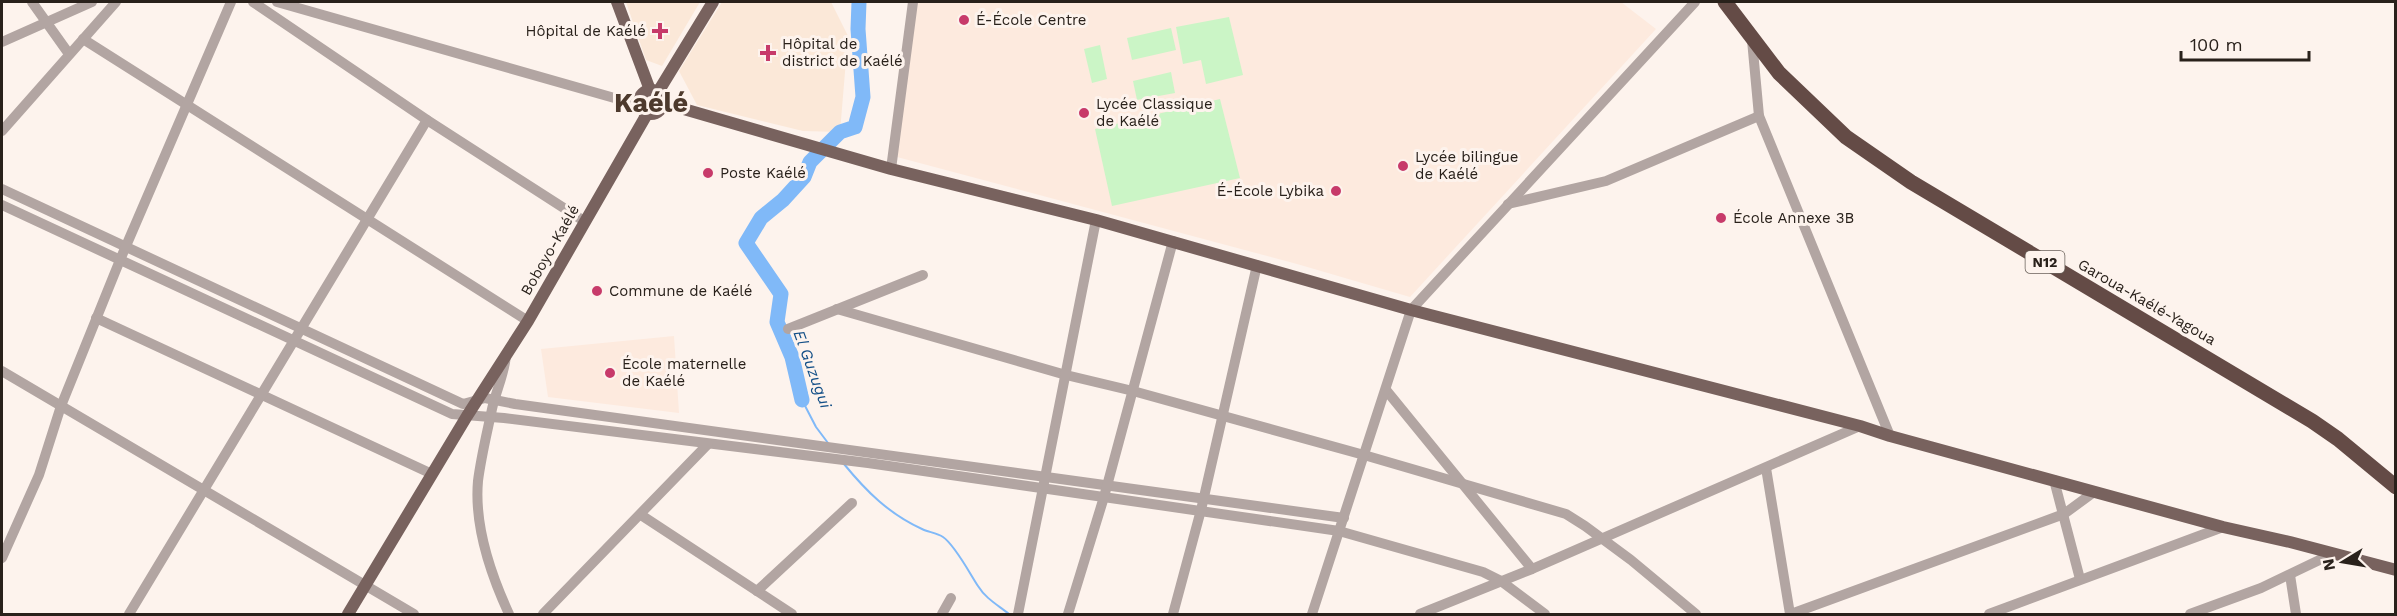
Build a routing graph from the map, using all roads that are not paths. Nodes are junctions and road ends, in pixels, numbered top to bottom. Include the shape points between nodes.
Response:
1 (32, 2) edge
2 (92, 2) edge
3 (116, 2) edge
4 (231, 2) edge
5 (253, 2) edge
6 (277, 2) edge
7 (617, 2) edge
8 (713, 2) edge
9 (913, 2) edge
10 (1695, 2) edge
11 (1725, 2) edge
12 (45, 22) junction
13 (83, 39) junction
14 (1752, 40) junction
15 (2, 42) edge
16 (69, 54) junction
17 (657, 95) junction
18 (186, 104) junction
19 (643, 110) junction
20 (1759, 116) junction
21 (427, 120) junction
22 (2, 131) edge
23 (891, 169) junction
24 (2, 189) edge
25 (1509, 204) junction
26 (2, 205) edge
27 (367, 219) junction
28 (584, 220) junction
29 (1095, 220) junction
30 (1173, 241) junction
31 (125, 247) junction
32 (120, 260) junction
33 (1257, 265) junction
34 (923, 275) dead end
35 (837, 309) junction
36 (1411, 310) junction
37 (96, 318) junction
38 (528, 321) junction
39 (301, 328) junction
40 (788, 329) dead end
41 (294, 341) junction
42 (507, 354) junction
43 (2, 371) edge
44 (504, 374) junction
45 (1066, 375) junction
46 (1386, 390) junction
47 (1133, 391) junction
48 (262, 395) junction
49 (494, 398) junction
50 (478, 399) junction
51 (515, 404) junction
52 (61, 406) junction
53 (1222, 415) junction
54 (467, 416) junction
55 (491, 417) junction
56 (1860, 426) junction
57 (1890, 436) junction
58 (708, 444) junction
59 (1364, 455) junction
60 (1766, 468) junction
61 (432, 474) junction
62 (1046, 478) junction
63 (2054, 480) junction
64 (1462, 484) junction
65 (1107, 486) junction
66 (2396, 487) edge
67 (205, 490) junction
68 (1044, 490) junction
69 (2094, 492) junction
70 (1104, 497) junction
71 (852, 503) dead end
72 (1201, 504) junction
73 (2064, 514) junction
74 (640, 515) junction
75 (1344, 519) junction
76 (2223, 527) junction
77 (1339, 531) junction
78 (1602, 539) junction
79 (2334, 553) junction
80 (2, 558) edge
81 (1532, 569) junction
82 (2396, 570) edge
83 (2290, 575) junction
84 (2080, 579) junction
85 (1501, 581) junction
86 (365, 585) junction
87 (757, 591) junction
88 (951, 598) dead end
89 (129, 615) edge
90 (348, 615) edge
91 (414, 615) edge
92 (509, 615) edge
93 (543, 615) edge
94 (792, 615) edge
95 (942, 615) edge
96 (1018, 615) edge
97 (1068, 615) edge
98 (1173, 615) edge
99 (1312, 615) edge
100 (1420, 615) edge
101 (1545, 615) edge
102 (1696, 615) edge
103 (1791, 615) edge
104 (1989, 615) edge
105 (2190, 615) edge
106 (2296, 615) edge

1 - 12 street
2 - 12 street
3 - 13 street
4 - 18 street
5 - 21 street
6 - 19 street
7 - 17 main road
8 - 17 main road, Boboyo-Kaélé
9 - 23 street
10 - 25 street
11 - 14 highway, Garoua-Kaélé-Yagoua / N12
12 - 15 street
12 - 16 street
13 - 16 street
13 - 18 street
14 - 20 street
14 - 66 highway, Garoua-Kaélé-Yagoua / N12 via 1779,73 1846,137 1911,182 2312,421
16 - 22 street
17 - 19 main road, Boboyo-Kaélé via 641,95
17 - 19 main road via 658,113
17 - 23 main road
18 - 27 street
18 - 31 street
19 - 28 main road, Boboyo-Kaélé
20 - 25 street via 1606,181
20 - 57 street
21 - 27 street
21 - 28 street
23 - 29 main road
24 - 31 street
25 - 36 street
26 - 32 street
27 - 38 street
27 - 39 street
28 - 38 main road, Boboyo-Kaélé
29 - 30 main road
29 - 45 street
30 - 33 main road
30 - 47 street
31 - 32 street
31 - 39 street
32 - 37 street
32 - 41 street
33 - 36 main road
33 - 53 street
34 - 35 street
35 - 40 street
35 - 45 street
36 - 46 street
36 - 56 main road
37 - 48 street
37 - 52 street
38 - 42 main road, Boboyo-Kaélé
39 - 41 street
39 - 50 street via 463,404
41 - 48 street
41 - 54 street via 452,414
42 - 44 street
42 - 50 main road, Boboyo-Kaélé
43 - 52 street
44 - 49 street
44 - 51 street
45 - 47 street
45 - 62 street
46 - 59 street
46 - 64 street
47 - 53 street
47 - 65 street
48 - 61 street
48 - 67 street
49 - 50 street
49 - 51 street
49 - 55 street
50 - 54 main road, Boboyo-Kaélé
51 - 62 street
52 - 67 street
52 - 80 street via 39,475
53 - 59 street
53 - 72 street
54 - 55 street
54 - 61 main road
55 - 58 street
55 - 92 street via 478,482 479,502 493,579
56 - 57 main road
56 - 60 street
57 - 63 main road
58 - 68 street
58 - 74 street
59 - 64 street
59 - 75 street
60 - 78 street
60 - 103 street
61 - 86 main road
62 - 65 street
62 - 68 street
63 - 69 main road
63 - 73 street
64 - 78 street via 1566,514
64 - 81 street
65 - 70 street
65 - 72 street
67 - 86 street
67 - 89 street
68 - 70 street
68 - 96 street
69 - 73 street
69 - 76 main road
70 - 72 street
70 - 97 street
71 - 87 street
72 - 75 street
72 - 77 street
72 - 98 street
73 - 84 street
73 - 103 street
74 - 87 street
74 - 93 street
75 - 77 street
76 - 79 main road
76 - 84 street
77 - 85 street via 1466,566
77 - 99 street
78 - 81 street
78 - 102 street
79 - 82 main road
79 - 83 street
81 - 85 street
83 - 105 street
83 - 106 street
84 - 104 street
85 - 100 street
85 - 101 street
86 - 90 main road
86 - 91 street
87 - 94 street
88 - 95 street

